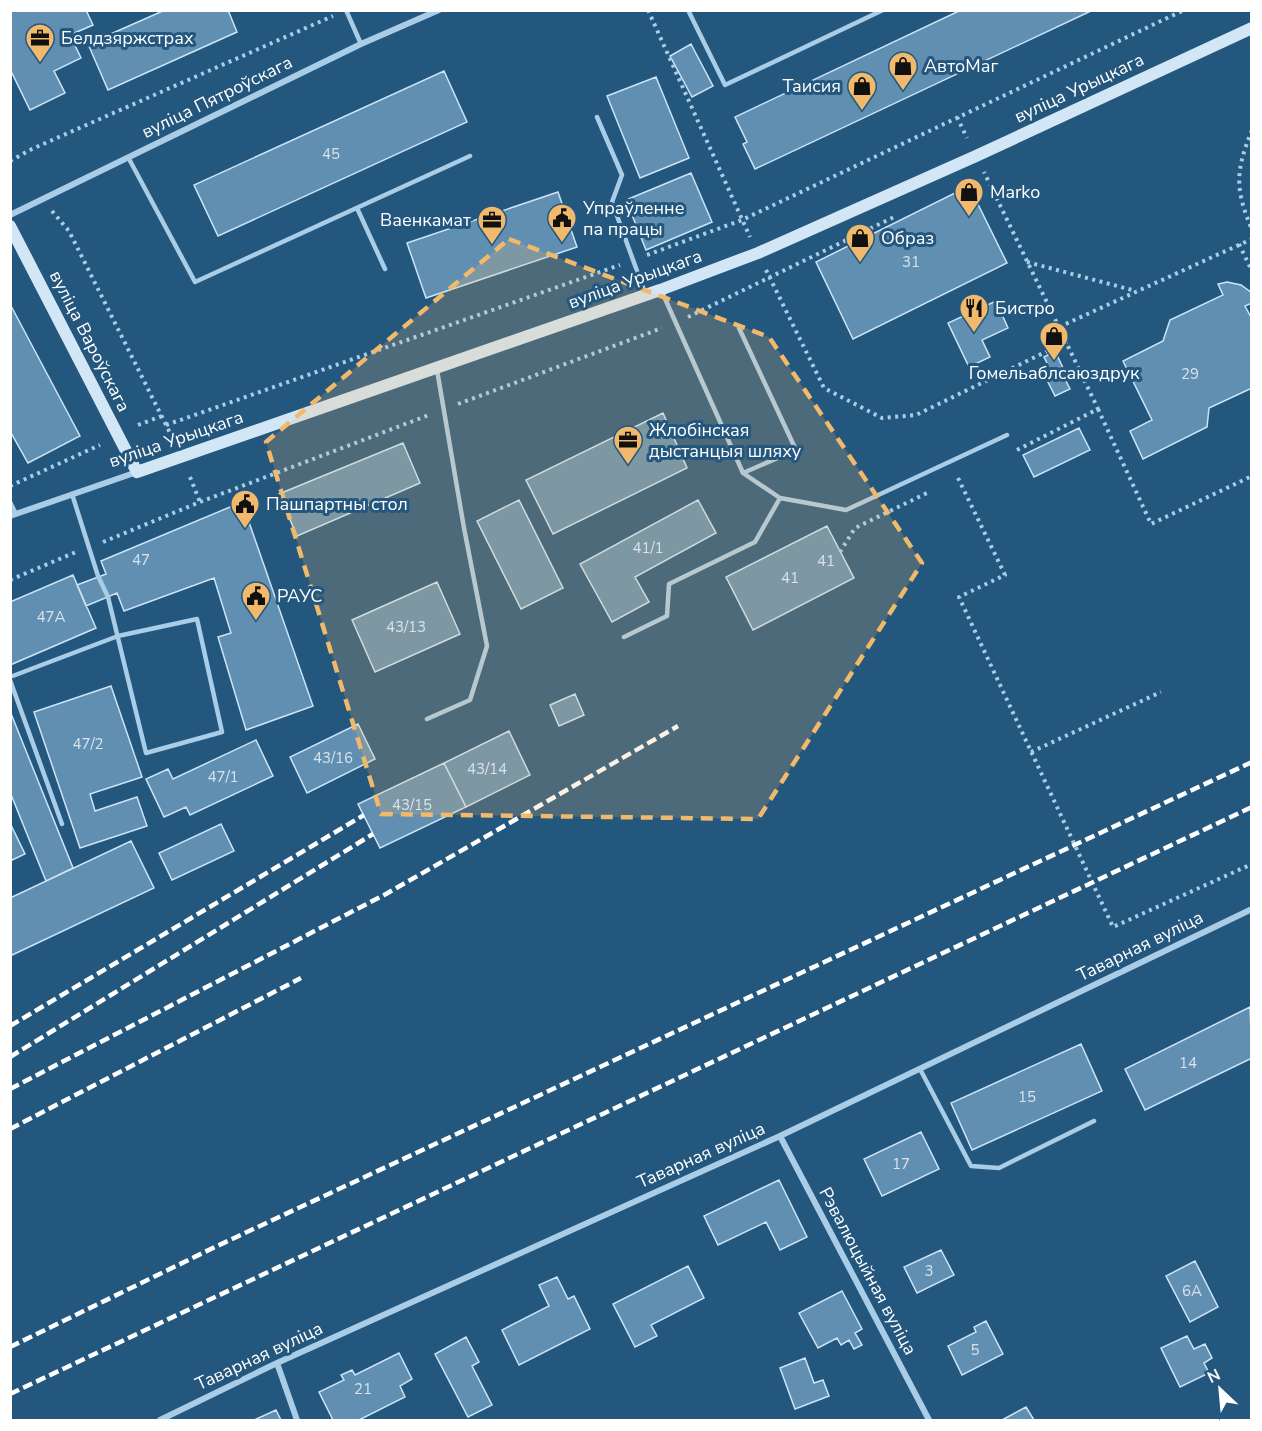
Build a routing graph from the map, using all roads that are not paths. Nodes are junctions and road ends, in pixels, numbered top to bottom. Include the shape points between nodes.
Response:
1 (346, 10) edge
2 (439, 10) edge
3 (688, 10) edge
4 (883, 10) edge
5 (1251, 28) edge
6 (362, 44) junction
7 (597, 117) dead end
8 (470, 156) dead end
9 (128, 157) junction
10 (357, 208) junction
11 (10, 215) edge
12 (10, 226) edge
13 (385, 269) dead end
14 (660, 290) junction
15 (646, 295) junction
16 (739, 328) dead end
17 (437, 368) junction
18 (1007, 435) dead end
19 (137, 472) junction
20 (743, 473) junction
21 (72, 494) junction
22 (780, 498) junction
23 (10, 502) edge
24 (13, 515) edge
25 (117, 636) junction
26 (624, 637) dead end
27 (10, 678) edge
28 (427, 719) dead end
29 (62, 824) dead end
30 (1251, 909) edge
31 (920, 1069) junction
32 (1094, 1121) dead end
33 (780, 1136) junction
34 (277, 1363) junction
35 (160, 1420) edge
36 (297, 1420) edge
37 (929, 1420) edge

1 - 6 lane
2 - 6 street, вуліца Пятроўскага
3 - 4 lane via 725,86
5 - 14 main road, вуліца Урыцкага via 758,253
6 - 9 street, вуліца Пятроўскага
7 - 15 lane via 622,175 612,202
8 - 10 lane
9 - 10 lane via 195,282
9 - 11 street, вуліца Пятроўскага
10 - 13 lane
12 - 19 main road, вуліца Вароўскага
14 - 15 main road, вуліца Урыцкага
14 - 20 lane
15 - 17 main road, вуліца Урыцкага
16 - 20 lane via 796,450
17 - 19 main road, вуліца Урыцкага
17 - 28 lane via 488,646 470,700
18 - 22 lane via 846,510
19 - 21 street, вуліца Урыцкага
20 - 22 lane
21 - 24 street, вуліца Урыцкага
21 - 25 lane via 108,597
22 - 26 lane via 755,542 669,584 667,616
23 - 24 lane
25 - 25 lane via 146,753 222,732 197,619
25 - 27 lane
27 - 29 lane
30 - 31 street, Таварная вуліца
31 - 32 lane via 971,1166 999,1168
31 - 33 street, Таварная вуліца
33 - 34 street, Таварная вуліца
33 - 37 street, Рэвалюцыйная вуліца
34 - 35 street, Таварная вуліца
34 - 36 street

